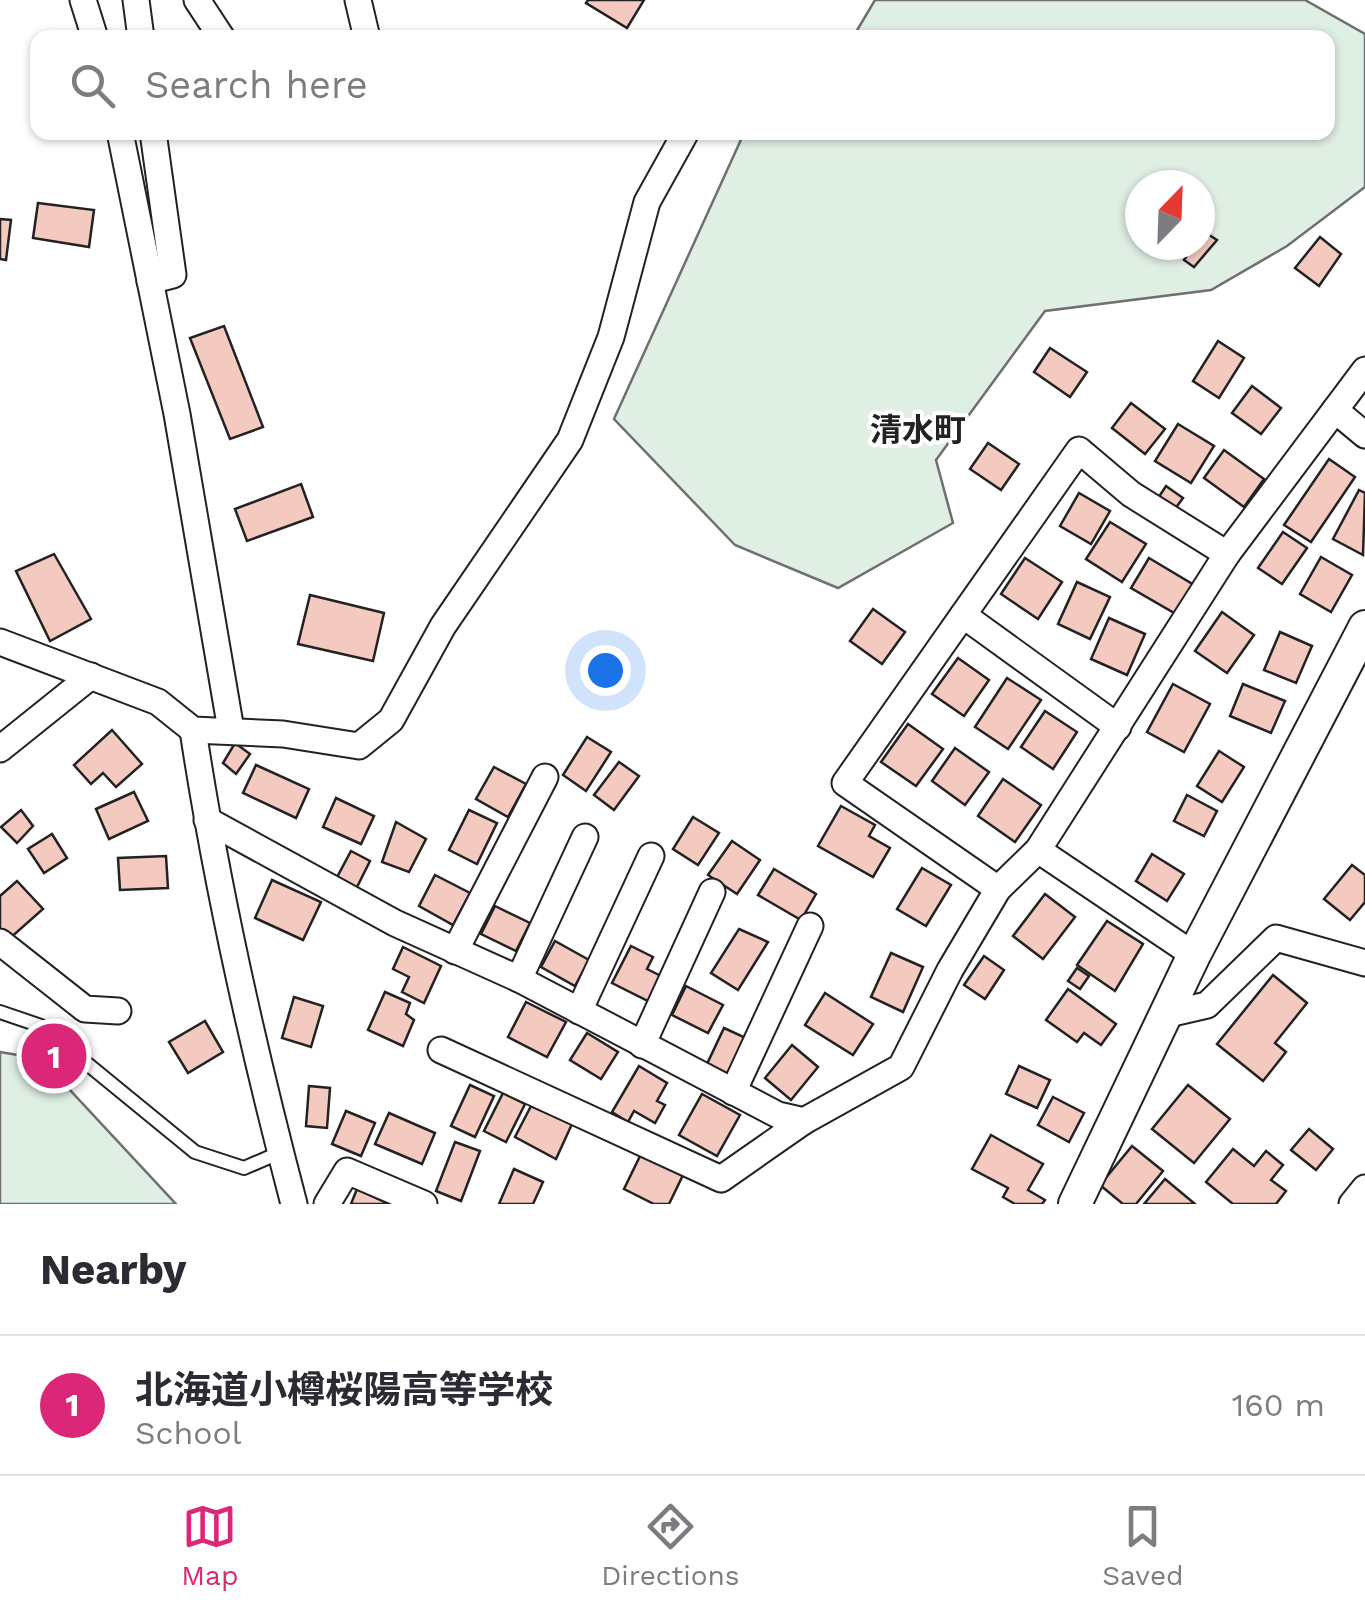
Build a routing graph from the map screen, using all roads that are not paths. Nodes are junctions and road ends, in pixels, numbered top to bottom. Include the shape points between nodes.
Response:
1 (83, 0) edge
2 (136, 0) edge
3 (197, 0) edge
4 (358, 0) edge
5 (93, 30) edge
6 (139, 30) edge
7 (217, 30) edge
8 (365, 30) edge
9 (122, 140) edge
10 (155, 140) edge
11 (681, 140) edge
12 (150, 281) junction
13 (1365, 370) edge
14 (1335, 410) junction
15 (1365, 435) edge
16 (1227, 554) junction
17 (963, 615) junction
18 (1365, 627) edge
19 (0, 642) edge
20 (91, 676) junction
21 (1118, 727) junction
22 (193, 730) junction
23 (231, 730) junction
24 (0, 750) edge
25 (545, 777) dead end
26 (207, 820) junction
27 (585, 837) dead end
28 (1038, 850) junction
29 (651, 856) dead end
30 (998, 889) junction
31 (712, 892) dead end
32 (810, 926) dead end
33 (0, 942) edge
34 (455, 951) junction
35 (1194, 955) junction
36 (1365, 964) edge
37 (519, 979) junction
38 (118, 1010) dead end
39 (0, 1012) edge
40 (579, 1012) junction
41 (1168, 1014) junction
42 (642, 1045) junction
43 (441, 1050) dead end
44 (733, 1092) junction
45 (804, 1121) junction
46 (280, 1152) junction
47 (1365, 1188) edge
48 (294, 1204) edge
49 (327, 1204) edge
50 (424, 1204) edge
51 (1075, 1204) edge
52 (1352, 1204) edge

1 - 5 street
2 - 6 street
3 - 7 street
4 - 8 street
9 - 12 street
10 - 12 street via 173,274
11 - 23 street via 646,202 611,337 570,440 443,626 391,720 359,746
12 - 23 street
13 - 14 street
14 - 15 street
14 - 16 street
16 - 17 street via 1131,494 1079,450
16 - 21 street
17 - 21 street
17 - 30 street via 845,783
18 - 35 street
19 - 20 street
20 - 22 street via 158,702
20 - 24 street
21 - 28 street
22 - 23 street
22 - 26 street
25 - 34 street
26 - 34 street
26 - 46 street
27 - 37 street
28 - 30 street
28 - 35 street
29 - 40 street
30 - 45 street via 902,1067
31 - 42 street
32 - 44 street
33 - 38 street via 85,1009
34 - 37 street
35 - 41 street
36 - 41 street via 1276,938 1207,1005
37 - 40 street
39 - 46 lane via 41,1026 195,1152 244,1168
40 - 42 street
41 - 51 street
42 - 44 street
43 - 45 street via 721,1179
44 - 45 street
46 - 48 street
47 - 52 street
49 - 50 street via 347,1171

